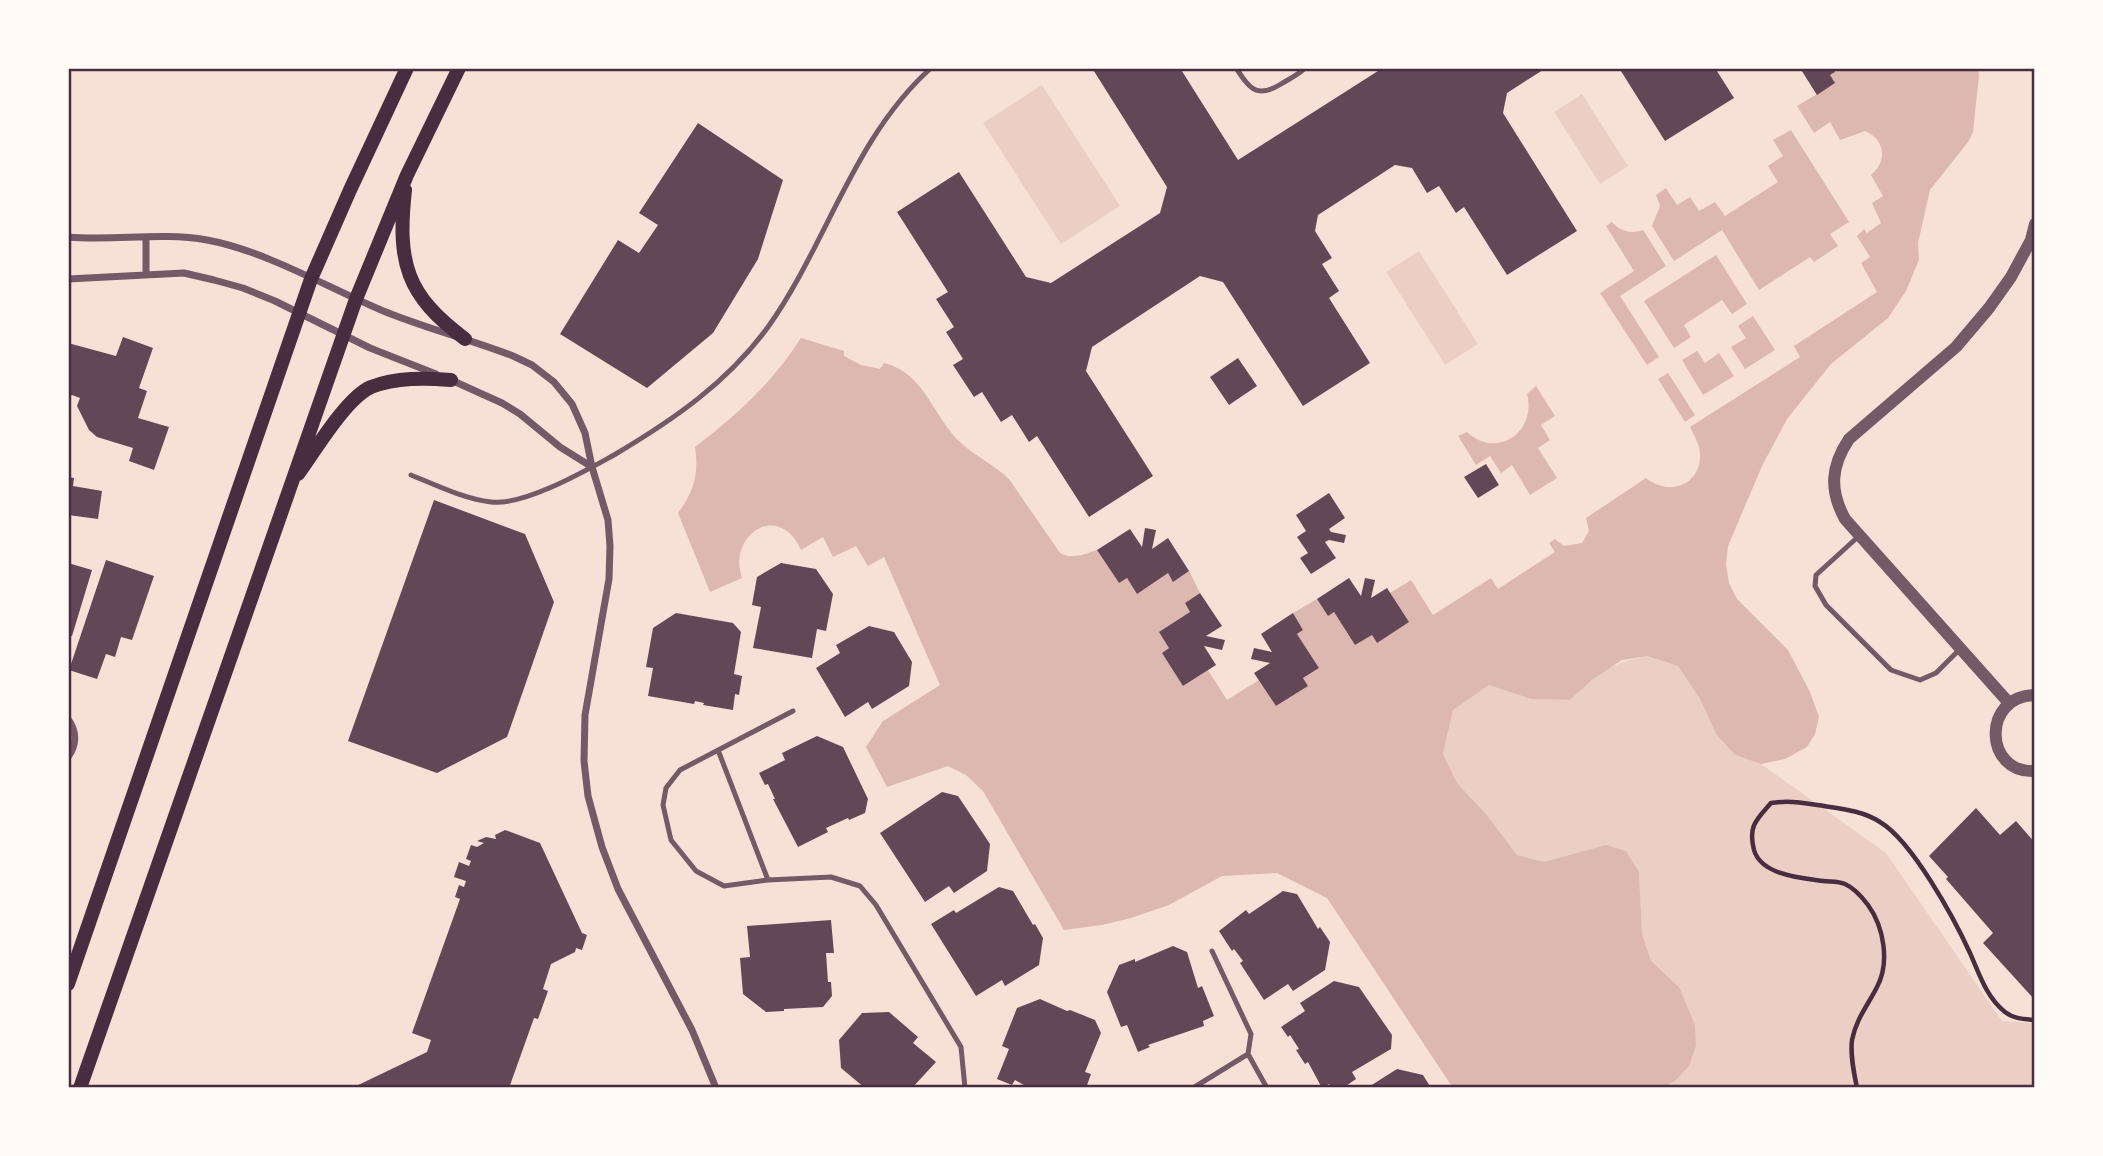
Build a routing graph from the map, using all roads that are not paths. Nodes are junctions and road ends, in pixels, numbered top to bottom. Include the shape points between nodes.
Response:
1 (407, 68) edge
2 (459, 68) edge
3 (931, 68) edge
4 (1237, 68) edge
5 (1305, 68) edge
6 (407, 175) junction
7 (2035, 224) edge
8 (68, 237) edge
9 (146, 237) junction
10 (146, 275) junction
11 (68, 279) edge
12 (311, 279) junction
13 (356, 299) junction
14 (299, 313) junction
15 (343, 335) junction
16 (465, 339) junction
17 (451, 380) junction
18 (592, 467) junction
19 (411, 475) dead end
20 (289, 487) junction
21 (1860, 536) junction
22 (1960, 649) junction
23 (2035, 695) edge
24 (2009, 703) junction
25 (793, 710) dead end
26 (68, 719) edge
27 (718, 750) junction
28 (68, 757) edge
29 (2035, 771) edge
30 (768, 880) junction
31 (1212, 951) dead end
32 (68, 984) edge
33 (1248, 1054) junction
34 (80, 1088) edge
35 (716, 1088) edge
36 (965, 1088) edge
37 (1193, 1088) edge
38 (1267, 1088) edge

1 - 12 main road
2 - 6 main road
3 - 18 lane via 899,102 870,144 792,288 749,350 705,395
4 - 5 lane via 1251,88 1264,92
6 - 13 main road
6 - 16 main road via 402,231 410,279 432,311
7 - 21 street via 2011,277 1956,347 1865,424 1841,451 1833,489 1845,519
8 - 9 street
9 - 10 street
9 - 12 street via 209,241
10 - 11 street
10 - 14 street via 184,273 243,288
12 - 13 street
12 - 14 main road
13 - 15 main road
13 - 16 street
14 - 15 street
14 - 32 main road
15 - 17 street
15 - 20 main road
16 - 18 street via 513,356 554,382 572,404 585,433
17 - 18 street via 520,414
17 - 20 main road via 408,379 369,388 345,409
18 - 19 lane via 505,502 480,499
18 - 35 street via 608,520 610,546 609,579 585,715 588,796 618,888 692,1030
20 - 34 main road
21 - 22 street
21 - 22 lane via 1816,575 1815,586 1826,605 1891,670 1920,680 1936,673
22 - 24 street
23 - 24 street
24 - 29 street via 1995,725 1998,750 2016,768
25 - 27 lane
26 - 28 street via 75,744
27 - 30 lane
27 - 30 lane via 680,770 666,788 663,805 671,840 696,871 724,886
30 - 36 lane via 831,877 860,886 961,1047
31 - 33 lane via 1251,1034
33 - 37 lane
33 - 38 lane

